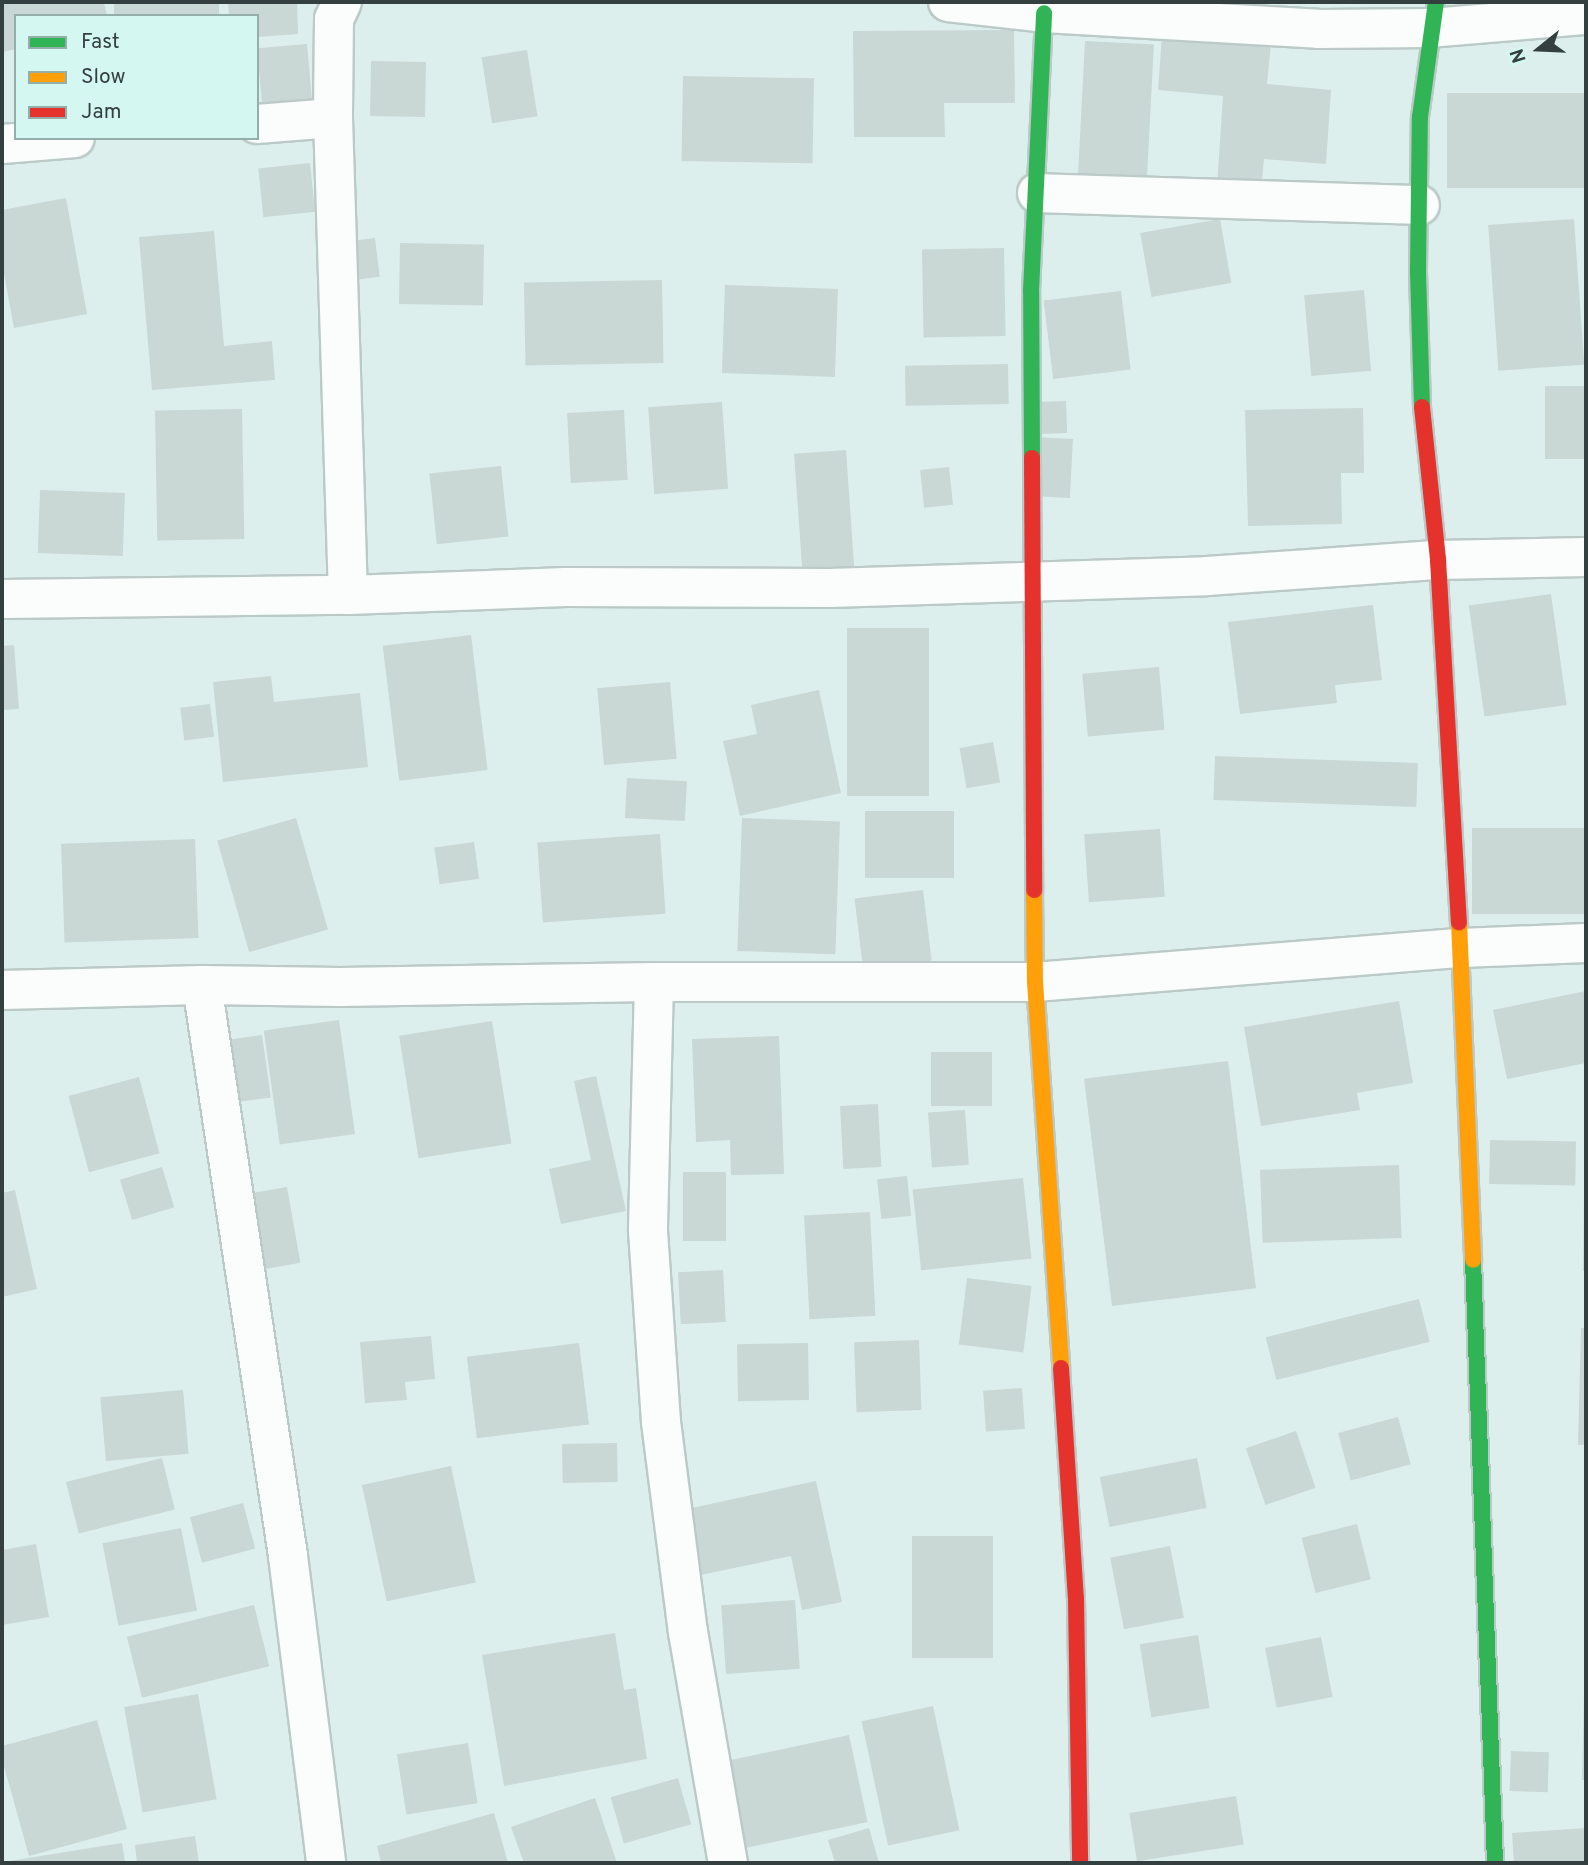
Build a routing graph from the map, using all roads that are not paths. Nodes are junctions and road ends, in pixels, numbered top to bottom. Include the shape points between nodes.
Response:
1 (342, 2) edge
2 (948, 2) edge
3 (1044, 13) junction
4 (1433, 15) edge
5 (1586, 15) edge
6 (333, 118) junction
7 (259, 124) edge
8 (51, 140) edge
9 (2, 144) edge
10 (1037, 192) junction
11 (1420, 205) junction
12 (1586, 557) edge
13 (1438, 560) junction
14 (1031, 582) junction
15 (348, 596) junction
16 (2, 598) edge
17 (1586, 943) edge
18 (1461, 948) junction
19 (654, 982) junction
20 (1035, 982) junction
21 (202, 985) junction
22 (2, 990) edge
23 (326, 1863) edge
24 (728, 1863) edge
25 (1080, 1863) edge
26 (1495, 1863) edge

1 - 6 street via 334,19
2 - 3 street
3 - 4 street via 1318,29
3 - 10 street
4 - 5 street
4 - 11 street via 1420,117
6 - 7 street
6 - 15 street
8 - 9 street
10 - 11 street
10 - 14 street via 1031,291
11 - 13 street via 1423,430
12 - 13 street
13 - 14 street via 1207,576
13 - 18 street
14 - 15 street via 830,589 566,587
14 - 20 street
15 - 16 street
17 - 18 street
18 - 20 street
18 - 26 street
19 - 20 street
19 - 21 street
19 - 24 street via 648,1231 661,1422 688,1632
20 - 25 street via 1076,1599
21 - 22 street
21 - 23 street via 288,1556

